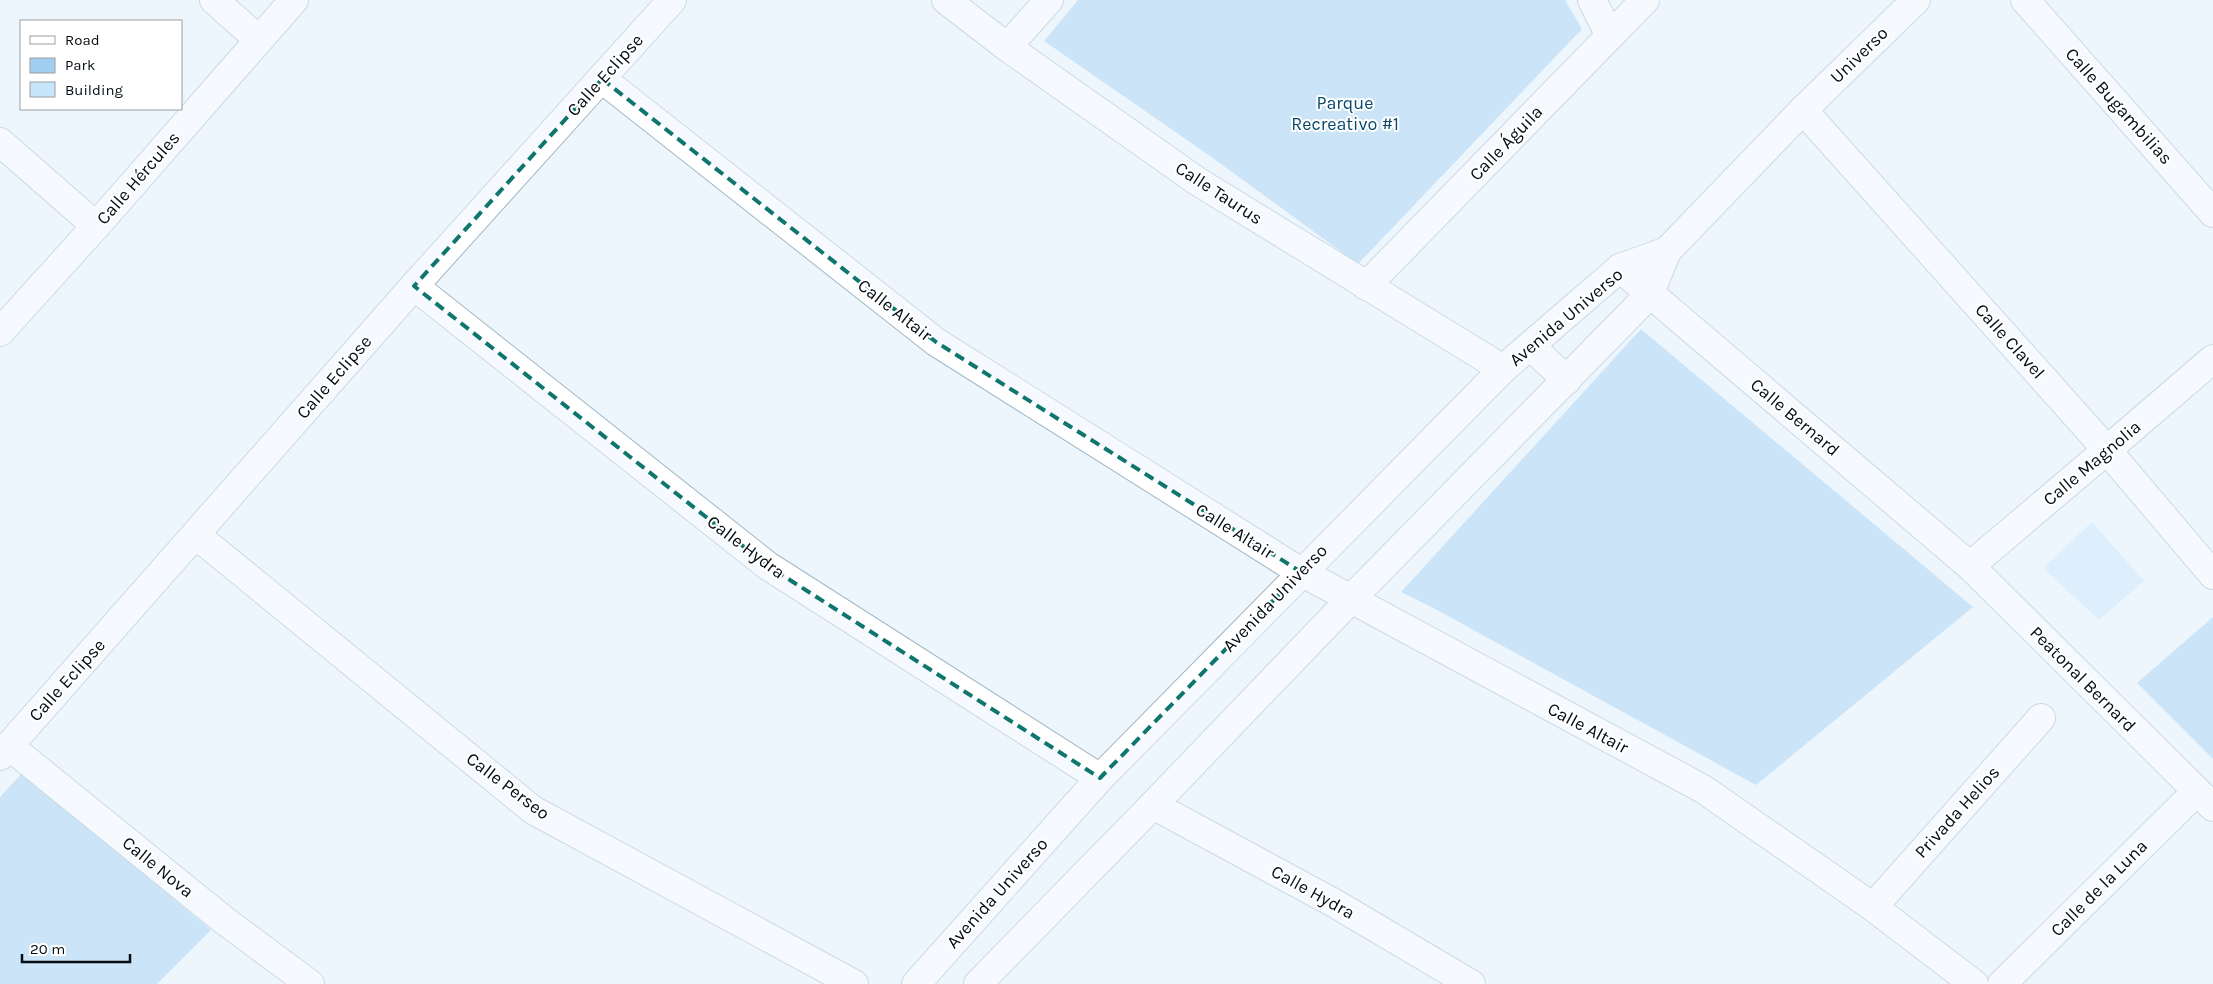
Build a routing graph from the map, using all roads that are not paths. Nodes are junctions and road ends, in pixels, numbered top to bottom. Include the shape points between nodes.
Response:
1 (214, 0) edge
2 (294, 0) edge
3 (672, 0) edge
4 (946, 0) edge
5 (1049, 0) edge
6 (1592, 0) edge
7 (1645, 0) edge
8 (1916, 0) edge
9 (2025, 0) edge
10 (1610, 36) junction
11 (259, 40) junction
12 (1007, 47) junction
13 (602, 79) junction
14 (1803, 110) junction
15 (0, 142) edge
16 (2213, 213) edge
17 (96, 226) junction
18 (1667, 251) junction
19 (1620, 268) junction
20 (414, 286) junction
21 (1366, 286) junction
22 (1650, 295) junction
23 (0, 332) edge
24 (1530, 346) junction
25 (2213, 359) edge
26 (1503, 369) junction
27 (1567, 380) junction
28 (2107, 450) junction
29 (196, 535) junction
30 (1970, 566) junction
31 (1301, 572) junction
32 (2213, 575) edge
33 (1350, 600) junction
34 (2041, 718) dead end
35 (4, 751) edge
36 (1100, 778) junction
37 (2205, 800) edge
38 (1153, 805) junction
39 (1872, 907) junction
40 (310, 984) edge
41 (854, 984) edge
42 (916, 984) edge
43 (978, 984) edge
44 (1470, 984) edge
45 (1974, 984) edge
46 (2002, 984) edge

1 - 11 street
2 - 11 street, Calle Hércules
3 - 13 street, Calle Eclipse
4 - 12 street, Calle Taurus
5 - 12 street
6 - 10 street
7 - 10 street, Calle Águila
8 - 14 street, Universo
9 - 16 street, Calle Bugambilias
10 - 21 street, Calle Águila
11 - 17 street, Calle Hércules
12 - 21 street, Calle Taurus via 1197,181
13 - 20 street, Calle Eclipse
13 - 31 street, Calle Altair via 936,342
14 - 18 street, Avenida Universo
14 - 28 street, Calle Clavel
15 - 17 street
17 - 23 street, Calle Hércules
18 - 19 street, Avenida Universo
18 - 22 street, Avenida Universo
19 - 22 street, Calle Bernard
19 - 24 street, Avenida Universo
20 - 29 street, Calle Eclipse
20 - 36 street, Calle Hydra via 768,566
21 - 26 street, Calle Taurus
22 - 27 street, Avenida Universo
22 - 30 street, Calle Bernard
24 - 26 street, Avenida Universo
24 - 27 street
25 - 28 street, Calle Magnolia
26 - 31 street, Avenida Universo
27 - 33 street, Avenida Universo
28 - 30 street, Calle Magnolia
28 - 32 street, Calle Clavel
29 - 35 street, Calle Eclipse
29 - 41 street, Calle Perseo via 533,810
30 - 37 street, Peatonal Bernard
31 - 33 street, Calle Altair
31 - 36 street, Avenida Universo
33 - 38 street, Avenida Universo
33 - 39 street, Calle Altair via 1703,789
34 - 39 street, Privada Helios
35 - 40 street, Calle Nova
36 - 42 street, Avenida Universo
37 - 46 street, Calle de la Luna
38 - 43 street, Avenida Universo
38 - 44 street, Calle Hydra via 1334,903
39 - 45 street, Calle Altair

